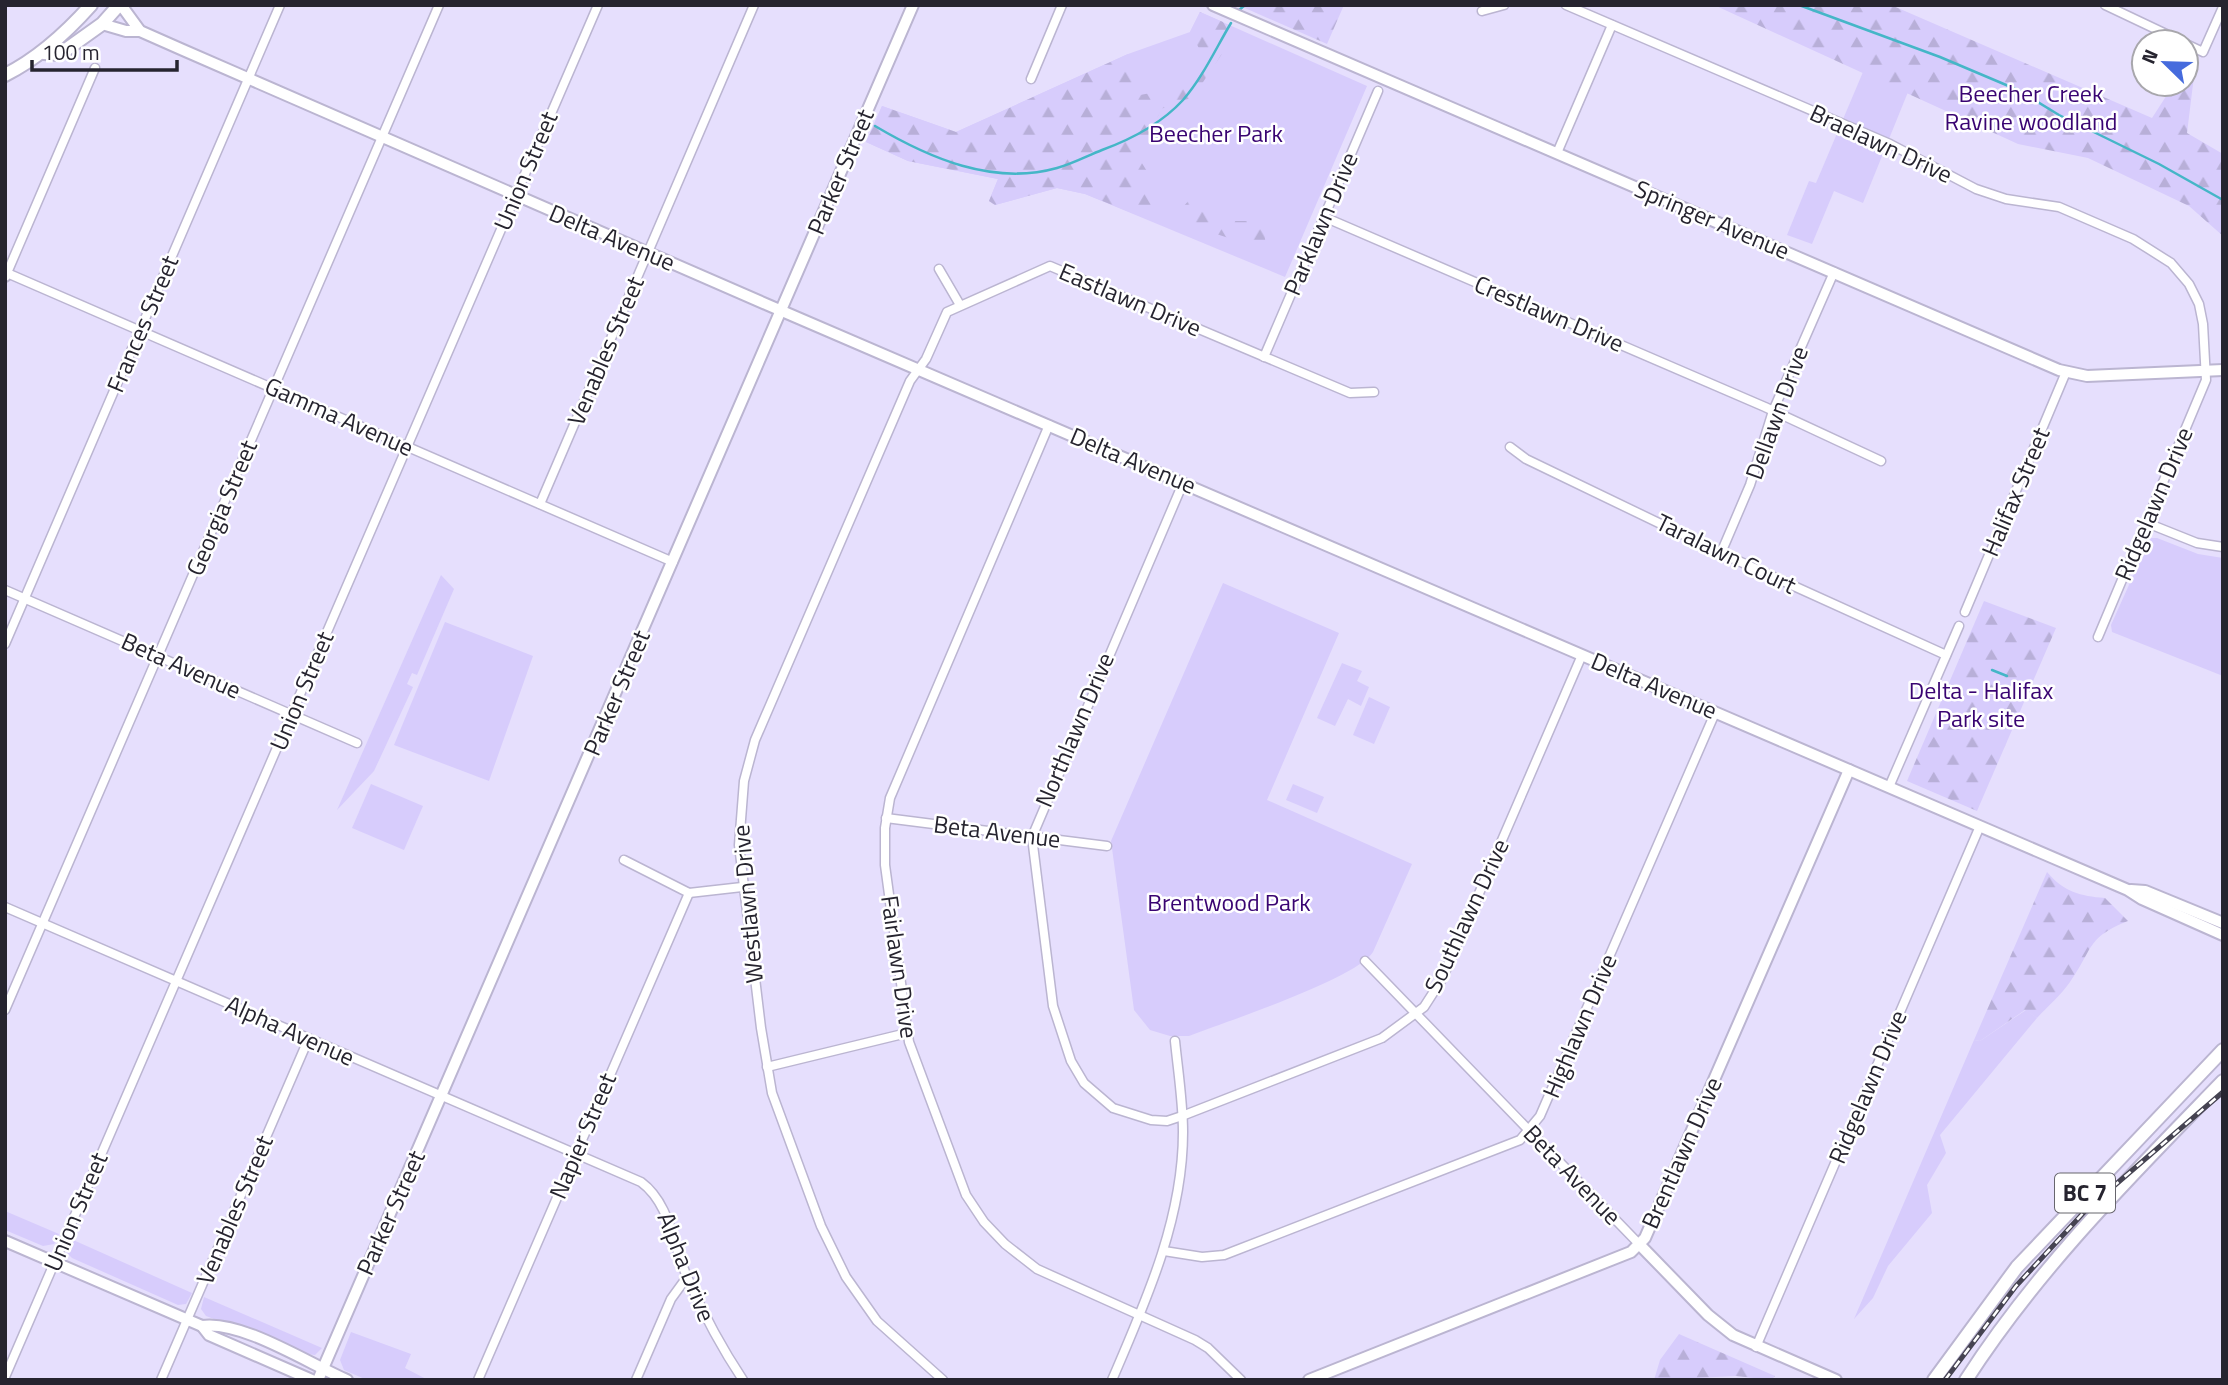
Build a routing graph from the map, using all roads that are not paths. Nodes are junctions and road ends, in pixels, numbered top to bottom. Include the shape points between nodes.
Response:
1 (91, 5) edge
2 (120, 5) edge
3 (280, 5) edge
4 (439, 5) edge
5 (597, 5) edge
6 (754, 5) edge
7 (913, 5) edge
8 (1062, 5) edge
9 (1213, 5) edge
10 (1504, 5) edge
11 (1566, 5) edge
12 (2105, 5) edge
13 (2223, 7) edge
14 (1482, 11) dead end
15 (102, 24) junction
16 (1612, 25) junction
17 (2153, 28) edge
18 (140, 31) junction
19 (2200, 51) edge
20 (44, 53) junction
21 (95, 68) dead end
22 (5, 75) edge
23 (249, 79) junction
24 (1031, 79) dead end
25 (1378, 91) dead end
26 (382, 137) junction
27 (1557, 153) junction
28 (516, 196) junction
29 (1324, 217) junction
30 (647, 253) junction
31 (939, 269) dead end
32 (1833, 272) junction
33 (6, 274) edge
34 (960, 305) junction
35 (781, 311) junction
36 (140, 330) junction
37 (1264, 357) junction
38 (919, 368) junction
39 (2207, 370) junction
40 (2223, 370) edge
41 (2066, 372) junction
42 (274, 388) junction
43 (1374, 392) dead end
44 (1773, 411) junction
45 (1049, 425) junction
46 (1510, 447) dead end
47 (407, 448) junction
48 (1881, 461) dead end
49 (1183, 482) junction
50 (540, 505) junction
51 (2147, 523) junction
52 (2223, 547) edge
53 (1721, 553) junction
54 (673, 562) junction
55 (5, 590) edge
56 (25, 598) junction
57 (1965, 612) dead end
58 (1959, 626) dead end
59 (2098, 637) dead end
60 (5, 643) edge
61 (1582, 655) junction
62 (1946, 655) junction
63 (159, 656) junction
64 (1716, 713) junction
65 (292, 714) junction
66 (357, 743) dead end
67 (1849, 770) junction
68 (1889, 787) junction
69 (886, 818) junction
70 (1980, 826) junction
71 (1032, 837) junction
72 (1107, 846) dead end
73 (624, 860) dead end
74 (742, 887) junction
75 (2128, 890) junction
76 (689, 893) junction
77 (5, 907) edge
78 (43, 923) junction
79 (2223, 923) edge
80 (2223, 935) edge
81 (1365, 961) dead end
82 (176, 981) junction
83 (5, 1010) edge
84 (1416, 1014) junction
85 (907, 1033) junction
86 (308, 1040) junction
87 (1175, 1041) dead end
88 (2223, 1050) edge
89 (767, 1067) junction
90 (2223, 1081) edge
91 (442, 1098) junction
92 (1182, 1116) junction
93 (1530, 1132) junction
94 (575, 1154) junction
95 (5, 1241) edge
96 (1639, 1244) junction
97 (1164, 1251) junction
98 (55, 1262) junction
99 (687, 1277) junction
100 (1139, 1315) junction
101 (187, 1320) junction
102 (202, 1326) junction
103 (1756, 1347) junction
104 (323, 1368) junction
105 (5, 1377) edge
106 (161, 1380) edge
107 (312, 1380) edge
108 (318, 1380) edge
109 (348, 1380) edge
110 (478, 1380) edge
111 (636, 1380) edge
112 (743, 1380) edge
113 (943, 1380) edge
114 (1112, 1380) edge
115 (1241, 1380) edge
116 (1309, 1380) edge
117 (1836, 1380) edge
118 (1934, 1380) edge
119 (1966, 1380) edge

1 - 20 main road
2 - 15 main road
2 - 18 street
3 - 23 street, Frances Street
4 - 26 street, Georgia Street
5 - 28 street, Union Street
6 - 30 street, Venables Street
7 - 35 street, Parker Street
8 - 24 street
9 - 27 street, Springer Avenue
10 - 14 street
11 - 16 street, Braelawn Drive
12 - 17 street
13 - 19 street
15 - 18 street, Delta Avenue
15 - 20 main road via 60,54
16 - 27 street
16 - 39 street, Braelawn Drive via 1890,144 1976,189 2059,207 2153,249 2180,273 2199,303
18 - 23 street, Delta Avenue
20 - 22 main road
21 - 33 street
23 - 26 street, Delta Avenue
23 - 36 street, Frances Street
25 - 29 street, Parklawn Drive
26 - 28 street, Delta Avenue
26 - 42 street, Georgia Street
27 - 32 street, Springer Avenue
28 - 30 street, Delta Avenue
28 - 47 street, Union Street
29 - 37 street, Parklawn Drive
29 - 44 street, Crestlawn Drive
30 - 35 street, Delta Avenue
30 - 50 street, Venables Street
31 - 34 street
32 - 41 street, Springer Avenue
32 - 44 street, Dellawn Drive
33 - 36 street, Gamma Avenue
34 - 37 street, Eastlawn Drive via 1040,268 1053,267
34 - 38 street, Eastlawn Drive via 945,314
35 - 38 street, Delta Avenue
35 - 54 street, Parker Street
36 - 42 street, Gamma Avenue
36 - 56 street, Frances Street
37 - 43 street, Eastlawn Drive via 1350,393
38 - 45 street, Delta Avenue
38 - 74 street, Westlawn Drive via 755,740 741,806
39 - 40 street, Springer Avenue
39 - 41 street, Springer Avenue via 2087,376
39 - 51 street, Ridgelawn Drive
41 - 57 street, Halifax Street
42 - 47 street, Gamma Avenue
42 - 63 street, Georgia Street
44 - 48 street, Crestlawn Drive
44 - 53 street, Dellawn Drive via 1750,485
45 - 49 street, Delta Avenue
45 - 69 street, Fairlawn Drive via 898,774
46 - 53 street, Taralawn Court via 1526,459
47 - 50 street, Gamma Avenue
47 - 65 street, Union Street
49 - 61 street, Delta Avenue
49 - 71 street, Northlawn Drive
50 - 54 street, Gamma Avenue
51 - 52 street
51 - 59 street, Ridgelawn Drive
53 - 62 street, Taralawn Court
54 - 91 street, Parker Street
55 - 56 street, Beta Avenue
56 - 60 street, Frances Street
56 - 63 street, Beta Avenue
58 - 62 street
61 - 64 street, Delta Avenue
61 - 84 street, Southlawn Drive via 1442,979
62 - 68 street
63 - 65 street, Beta Avenue
63 - 78 street, Georgia Street
64 - 67 street, Delta Avenue
64 - 93 street, Highlawn Drive via 1541,1116
65 - 66 street, Beta Avenue
65 - 82 street, Union Street
67 - 68 street, Delta Avenue
67 - 96 street, Brentlawn Drive via 1648,1233
68 - 70 street, Delta Avenue
69 - 71 street, Beta Avenue
69 - 85 street, Fairlawn Drive via 885,865
70 - 75 street, Delta Avenue
70 - 103 street, Ridgelawn Drive
71 - 72 street, Beta Avenue
71 - 92 street, Northlawn Drive via 1053,1006 1071,1061 1084,1083 1113,1108 1151,1120
73 - 76 street
74 - 76 street
74 - 89 street, Westlawn Drive
75 - 79 street, Delta Avenue via 2146,891
75 - 80 street, Delta Avenue
76 - 94 street, Napier Street
77 - 78 street, Alpha Avenue
78 - 82 street, Alpha Avenue
78 - 83 street, Georgia Street
81 - 84 street, Beta Avenue
82 - 86 street, Alpha Avenue
82 - 98 street, Union Street
84 - 92 street, Southlawn Drive via 1382,1038
84 - 93 street, Beta Avenue
85 - 89 street
85 - 100 street, Fairlawn Drive via 955,1171 984,1222 1037,1269
86 - 91 street, Alpha Avenue
86 - 101 street, Venables Street
87 - 92 street
88 - 118 main road, BC 7 via 2017,1267
89 - 113 street, Westlawn Drive via 779,1112 839,1266 877,1321
90 - 119 main road, BC 7 via 2091,1217
91 - 94 street, Alpha Avenue
91 - 104 street, Parker Street
92 - 97 street via 1180,1166
93 - 96 street, Beta Avenue
93 - 97 street via 1520,1140 1224,1255
94 - 99 street, Alpha Drive via 653,1191
94 - 110 street, Napier Street
95 - 98 street
96 - 103 street, Beta Avenue via 1708,1315
96 - 116 street, Brentlawn Drive via 1631,1252
97 - 100 street
98 - 101 street
98 - 105 street, Union Street
99 - 111 street via 671,1299
99 - 112 street, Alpha Drive via 713,1334
100 - 114 street
100 - 115 street, Fairlawn Drive via 1208,1348
101 - 102 street
101 - 106 street, Venables Street
102 - 104 street via 216,1324 240,1332
102 - 107 street via 209,1335
103 - 117 street, Beta Avenue
104 - 108 street, Parker Street
104 - 109 street

